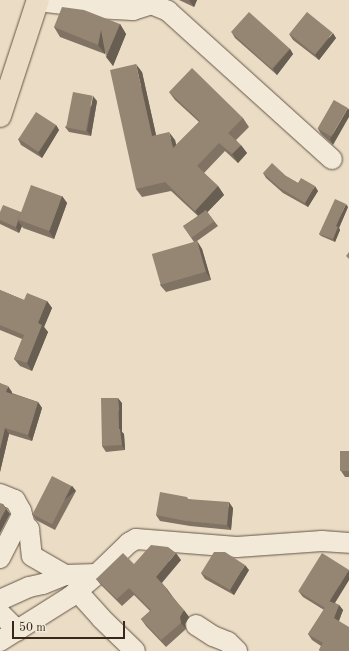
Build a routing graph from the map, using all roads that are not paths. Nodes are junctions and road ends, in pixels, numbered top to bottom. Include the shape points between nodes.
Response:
1 (38, 1) edge
2 (0, 116) edge
3 (332, 159) dead end
4 (0, 494) edge
5 (22, 514) junction
6 (349, 543) edge
7 (0, 558) edge
8 (97, 574) junction
9 (65, 576) junction
10 (77, 591) junction
11 (0, 600) edge
12 (0, 613) edge
13 (196, 625) dead end
14 (18, 631) junction
15 (0, 641) edge
16 (135, 651) edge
17 (237, 651) edge

1 - 2 main road
1 - 3 street via 126,9 151,4 168,11
4 - 5 street via 15,500
5 - 7 street
5 - 9 street via 29,529 32,556
6 - 8 street via 322,541 237,547 136,539
8 - 9 street
8 - 10 street
9 - 11 street via 29,587
10 - 14 street
10 - 16 street
12 - 14 street
13 - 17 street via 228,642
14 - 15 street

